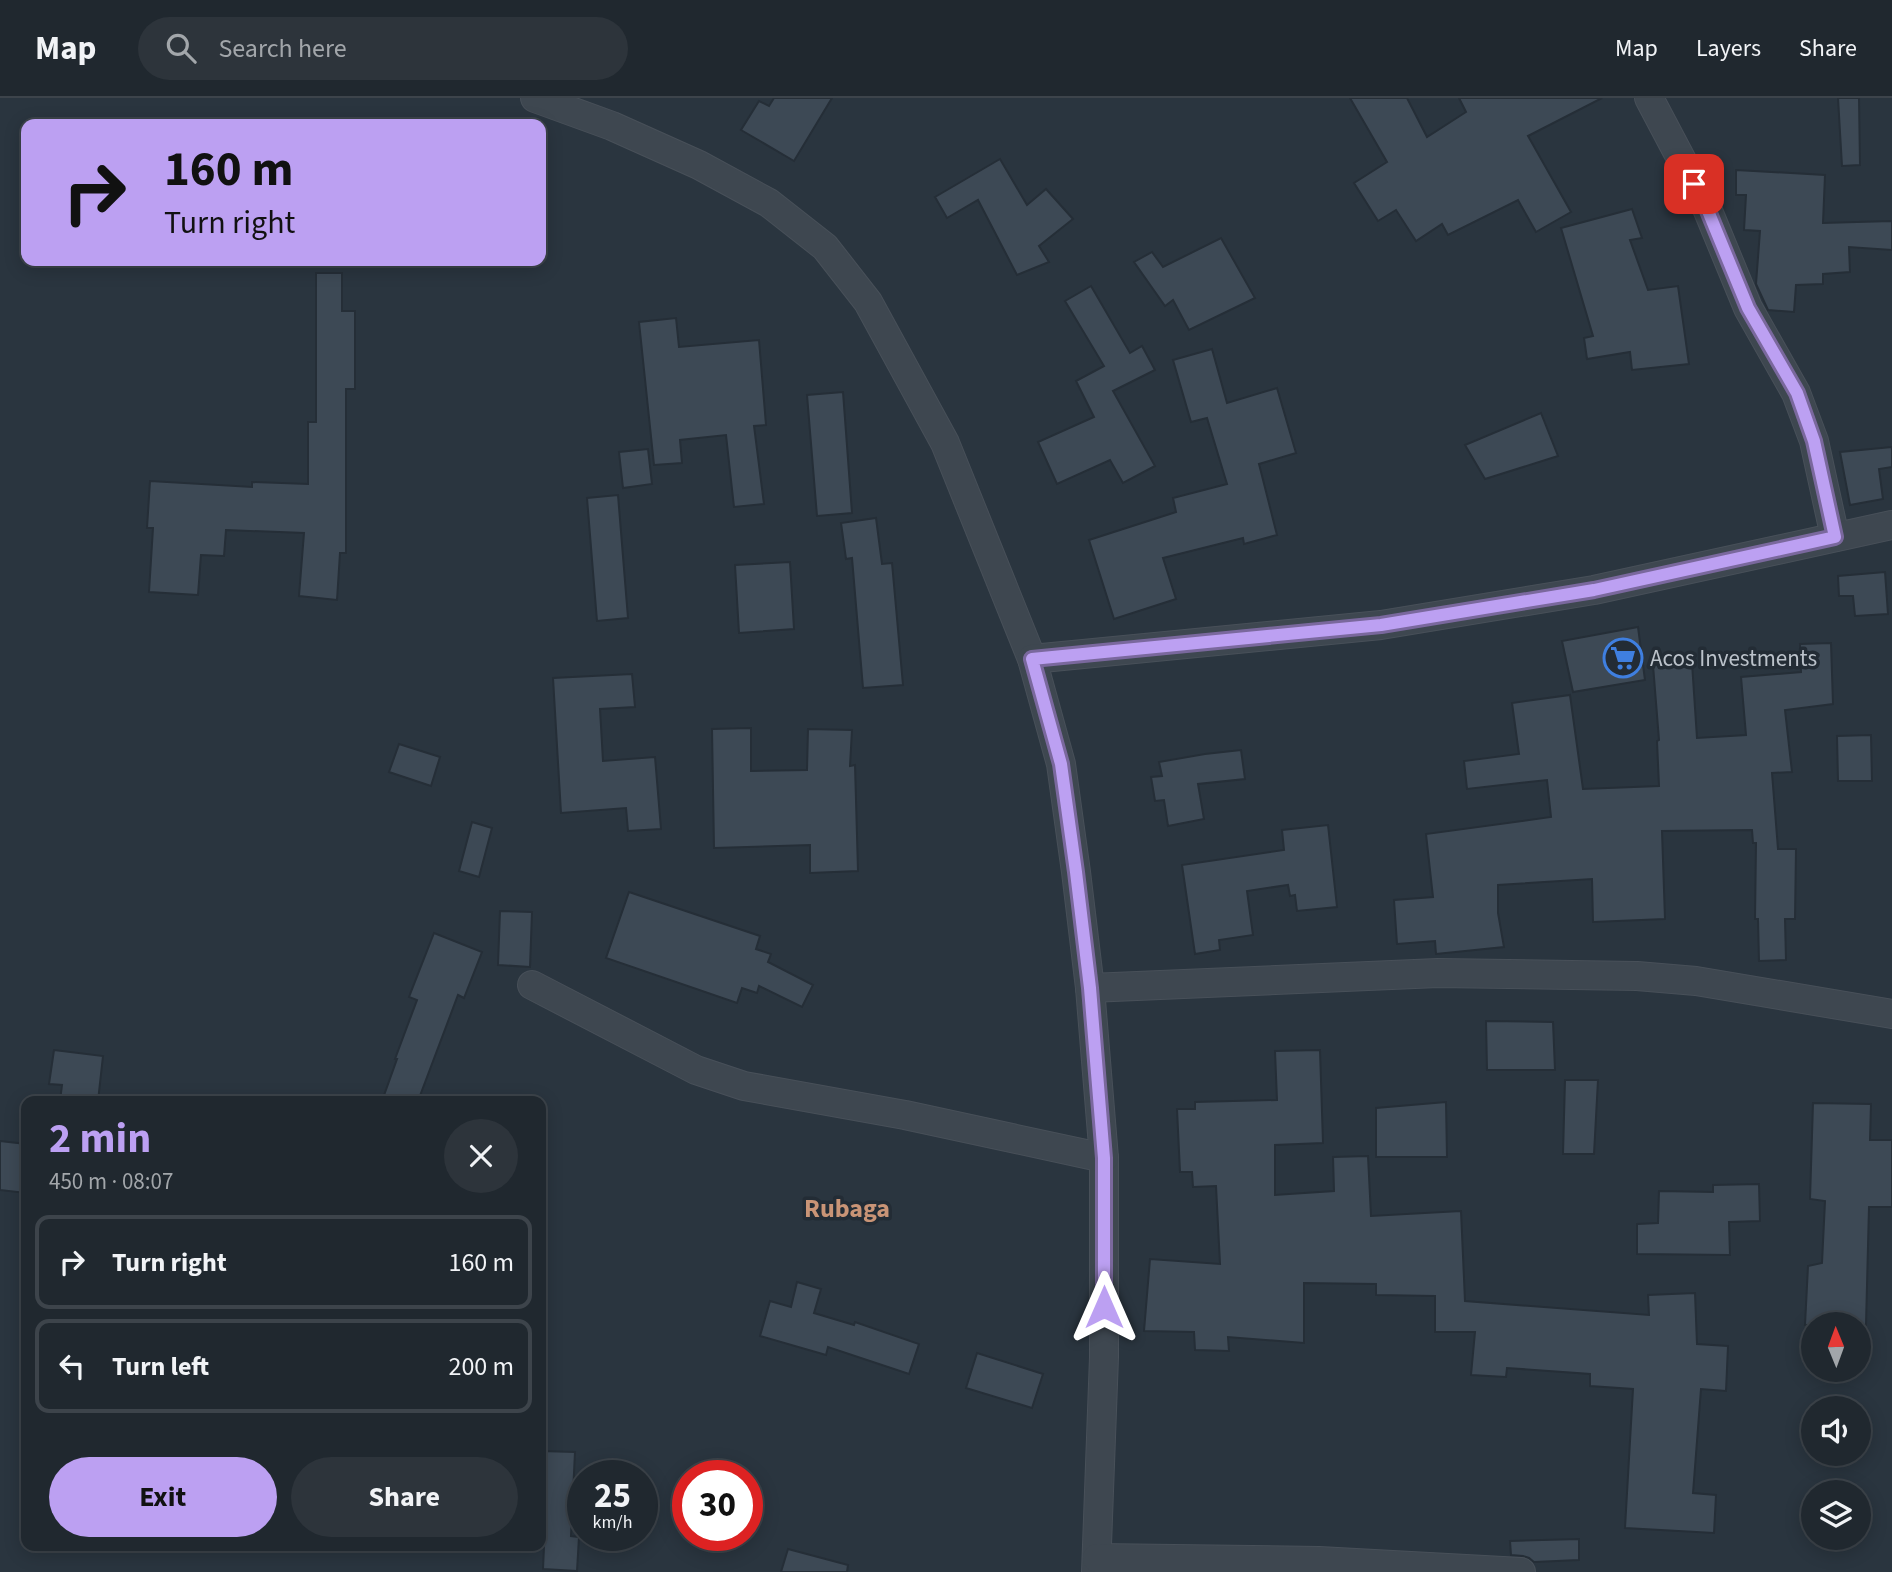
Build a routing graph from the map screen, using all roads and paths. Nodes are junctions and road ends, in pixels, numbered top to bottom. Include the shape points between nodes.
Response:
1 (535, 98) edge
2 (1649, 98) edge
3 (1892, 525) edge
4 (1835, 537) junction
5 (1032, 659) junction
6 (532, 985) dead end
7 (1090, 988) junction
8 (1892, 1014) edge
9 (1104, 1158) junction
10 (1097, 1565) edge
11 (1521, 1572) edge

1 - 5 street via 699,165 769,203 825,247 868,302 945,443
2 - 4 street via 1706,206 1748,308 1797,393 1814,441
3 - 4 street
4 - 5 street via 1594,590 1381,625
5 - 7 street via 1061,764
6 - 9 street via 696,1070 744,1086
7 - 8 street via 1438,973 1637,976 1696,981
7 - 9 street
9 - 10 street
10 - 11 street via 1319,1562

